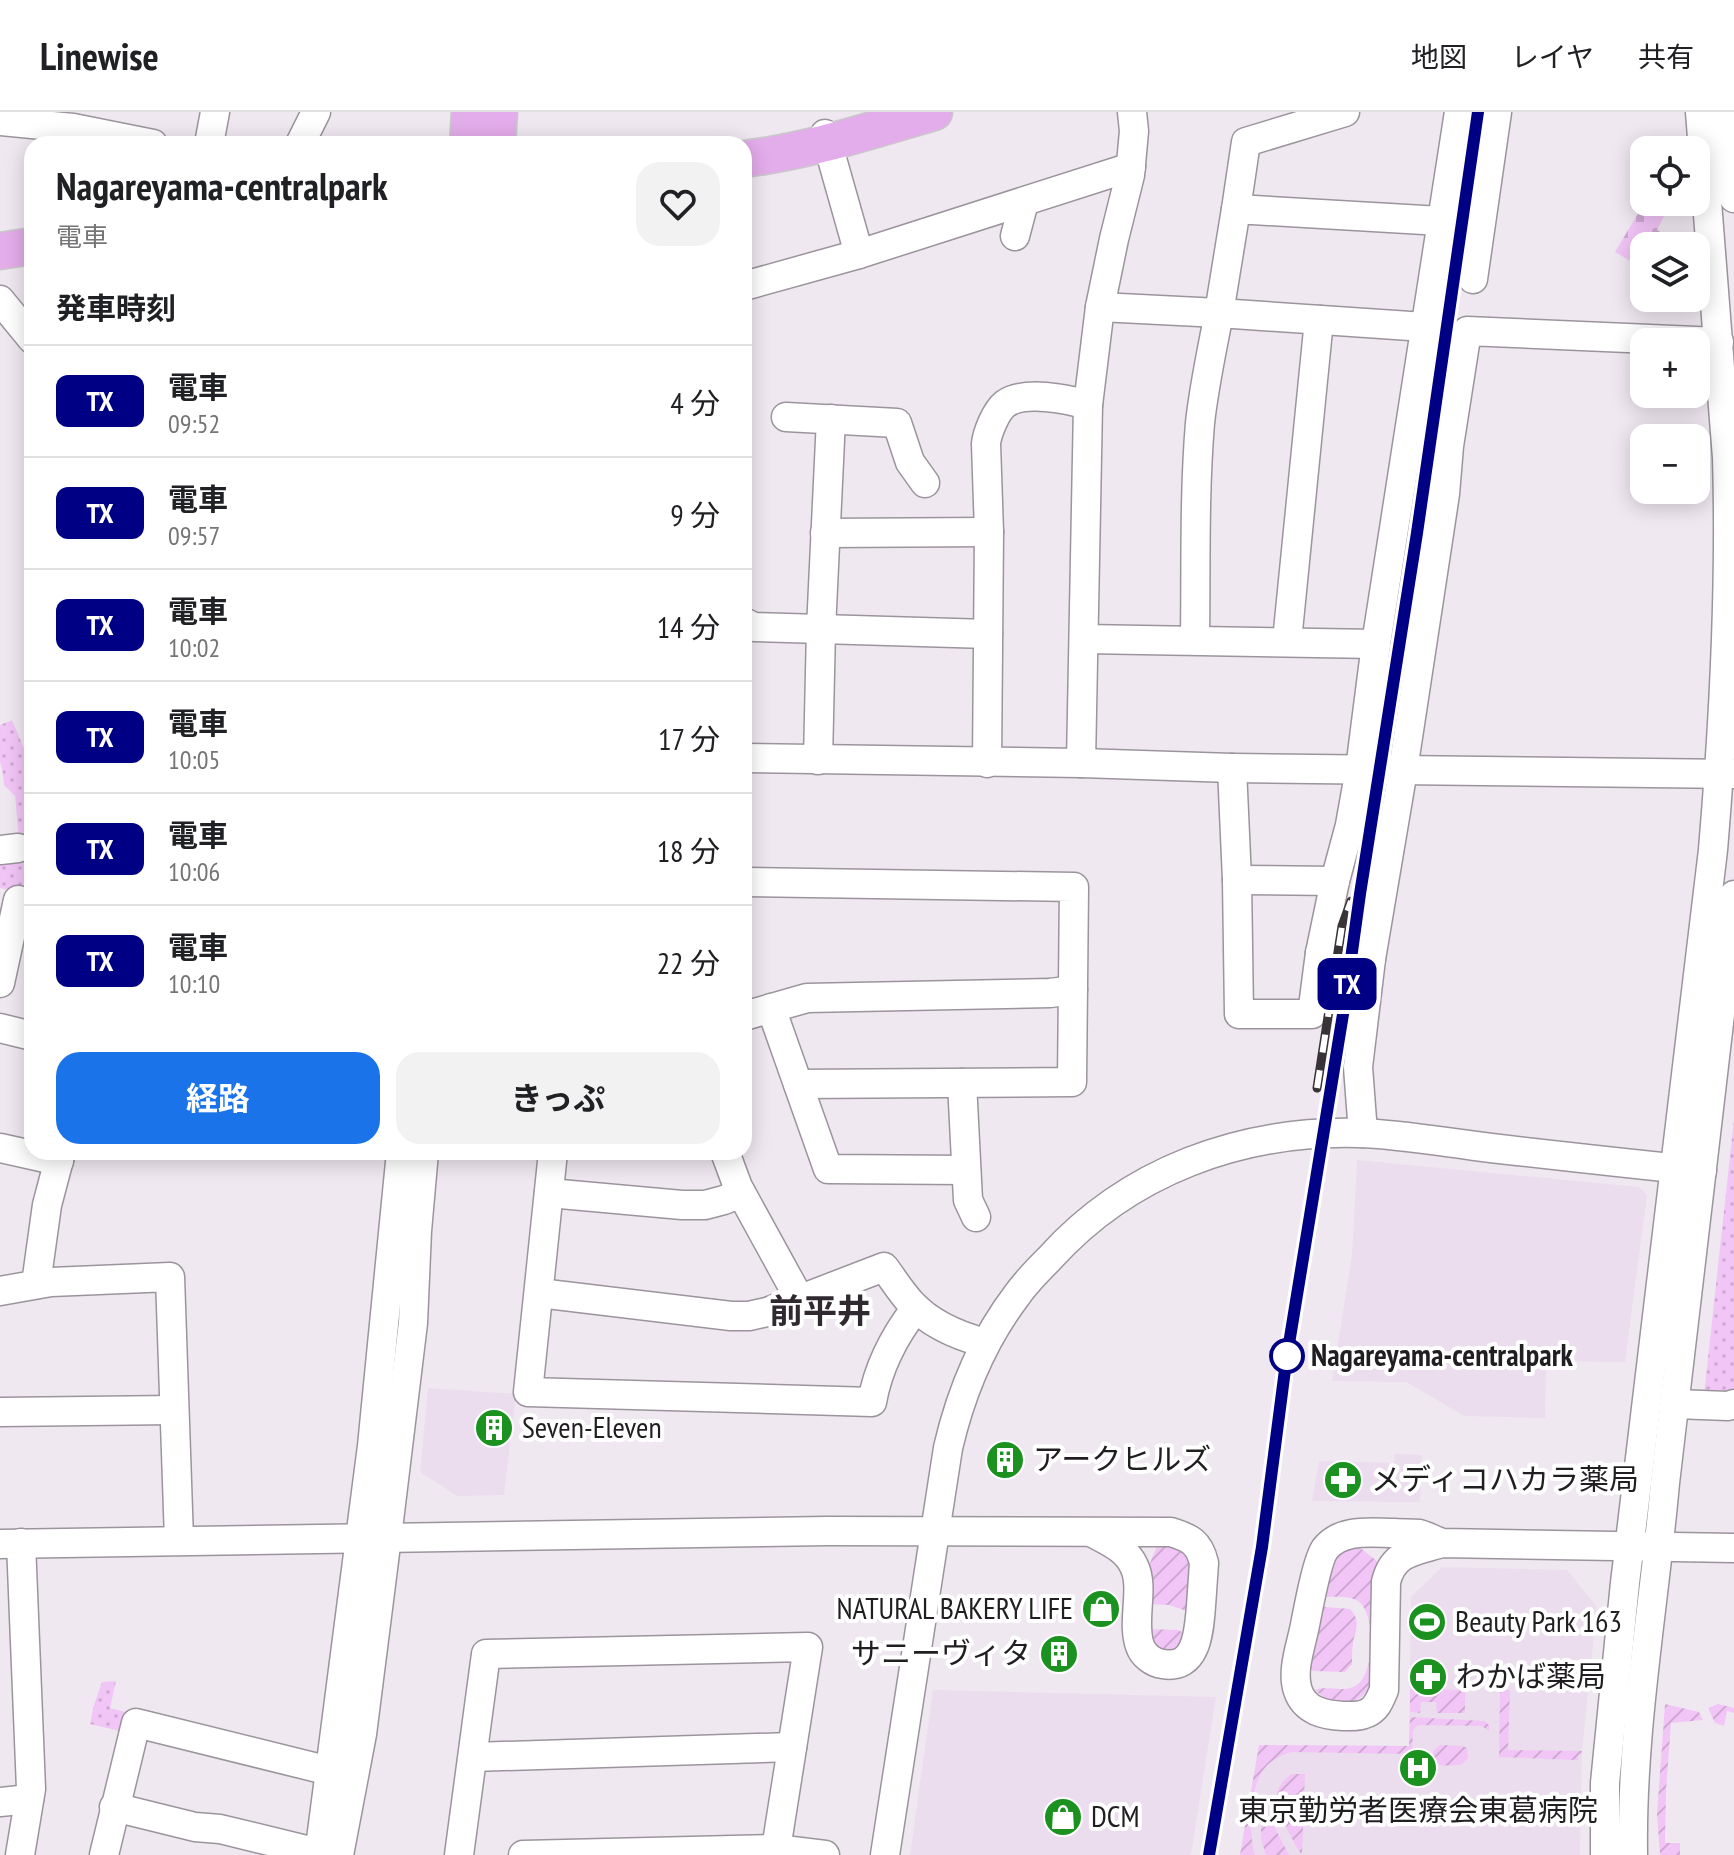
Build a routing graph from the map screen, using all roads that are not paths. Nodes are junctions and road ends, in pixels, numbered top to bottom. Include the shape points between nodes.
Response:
1 (215, 112) edge
2 (316, 112) edge
3 (470, 112) edge
4 (499, 112) edge
5 (934, 112) edge
6 (1132, 112) edge
7 (1345, 112) edge
8 (1459, 112) edge
9 (1497, 112) edge
10 (1700, 112) edge
11 (1727, 112) edge
12 (0, 121) edge
13 (113, 136) edge
14 (210, 136) edge
15 (304, 136) edge
16 (468, 136) edge
17 (498, 136) edge
18 (826, 138) junction
19 (752, 158) edge
20 (1131, 167) junction
21 (1734, 198) edge
22 (1024, 202) junction
23 (1236, 209) junction
24 (1441, 221) junction
25 (1015, 236) dead end
26 (24, 247) edge
27 (0, 251) edge
28 (859, 254) junction
29 (1473, 279) dead end
30 (752, 284) edge
31 (0, 300) edge
32 (1100, 307) junction
33 (1219, 313) junction
34 (1319, 320) junction
35 (1425, 327) junction
36 (24, 329) edge
37 (1719, 342) junction
38 (1418, 368) junction
39 (1461, 376) junction
40 (1088, 405) junction
41 (786, 417) dead end
42 (831, 419) junction
43 (925, 483) dead end
44 (989, 532) junction
45 (825, 533) junction
46 (752, 626) edge
47 (821, 629) junction
48 (988, 634) junction
49 (1084, 639) junction
50 (1195, 640) junction
51 (1287, 641) junction
52 (1376, 644) junction
53 (752, 758) edge
54 (818, 760) junction
55 (987, 763) junction
56 (1081, 763) junction
57 (1232, 768) junction
58 (1360, 769) junction
59 (1403, 770) junction
60 (1727, 774) edge
61 (1237, 880) junction
62 (1335, 881) junction
63 (752, 882) edge
64 (1734, 895) edge
65 (17, 900) edge
66 (1320, 953) junction
67 (1371, 959) junction
68 (0, 983) edge
69 (1073, 990) junction
70 (757, 1012) edge
71 (0, 1028) edge
72 (24, 1034) edge
73 (962, 1083) junction
74 (798, 1084) junction
75 (1363, 1133) junction
76 (0, 1148) edge
77 (24, 1152) edge
78 (59, 1160) edge
79 (400, 1160) edge
80 (423, 1160) edge
81 (552, 1160) edge
82 (728, 1160) edge
83 (966, 1170) junction
84 (1688, 1170) junction
85 (549, 1193) junction
86 (741, 1193) junction
87 (976, 1217) dead end
88 (36, 1284) junction
89 (0, 1291) edge
90 (539, 1293) junction
91 (800, 1300) junction
92 (916, 1308) junction
93 (985, 1343) junction
94 (1675, 1404) junction
95 (1734, 1404) edge
96 (174, 1410) junction
97 (0, 1412) edge
98 (1158, 1531) junction
99 (936, 1532) junction
100 (1091, 1532) junction
101 (1352, 1533) junction
102 (374, 1537) junction
103 (179, 1540) junction
104 (1442, 1543) junction
105 (11, 1544) edge
106 (1630, 1547) junction
107 (1659, 1548) junction
108 (1734, 1548) edge
109 (1393, 1565) junction
110 (1137, 1573) junction
111 (13, 1683) edge
112 (792, 1747) junction
113 (473, 1757) junction
114 (330, 1771) junction
115 (29, 1799) junction
116 (0, 1802) edge
117 (114, 1807) junction
118 (776, 1849) junction
119 (326, 1854) edge
120 (20, 1855) edge
121 (104, 1855) edge
122 (459, 1855) edge
123 (523, 1855) edge
124 (825, 1855) edge
125 (885, 1855) edge
126 (1605, 1855) edge
127 (1633, 1855) edge

1 - 14 street
2 - 15 street
3 - 16 main road
4 - 17 main road
5 - 18 main road
6 - 20 street
7 - 23 street via 1246,142
8 - 24 street
9 - 29 street
10 - 37 street
11 - 21 street
12 - 13 street
18 - 19 main road
18 - 28 street
20 - 22 street
20 - 32 street
22 - 25 street
22 - 28 street
23 - 24 street
23 - 33 street
24 - 35 street
26 - 27 main road
28 - 30 street
31 - 36 street
32 - 33 street
32 - 40 street
33 - 34 street
33 - 50 street via 1200,423
34 - 35 street
34 - 51 street
35 - 38 street
37 - 39 street via 1467,331
37 - 60 street via 1729,512
38 - 39 street
38 - 52 street
39 - 59 street
40 - 44 street via 1041,397 1004,405 987,433
40 - 49 street
41 - 42 street
42 - 43 street via 897,423 910,462
42 - 45 street
44 - 45 street
44 - 48 street
45 - 47 street
46 - 47 street
47 - 48 street
47 - 54 street
48 - 55 street
49 - 50 street
49 - 56 street
50 - 51 street
51 - 52 street
52 - 58 street
53 - 54 street
54 - 55 street
55 - 56 street
56 - 57 street
57 - 58 street
57 - 61 street
58 - 59 street
58 - 62 street
59 - 60 street
59 - 67 street
60 - 84 street via 1713,850
61 - 62 street
61 - 66 street via 1239,1014 1312,1014
62 - 66 street
63 - 69 street via 1074,887
64 - 84 street
65 - 68 street
66 - 67 street
67 - 75 street via 1358,1067
69 - 70 street via 807,998
69 - 73 street via 1072,1082
70 - 74 street
71 - 72 street
73 - 74 street
73 - 83 street
74 - 83 street via 828,1169
75 - 84 street
75 - 93 street via 1257,1141 1195,1159 1137,1185 1070,1235 1017,1294
76 - 77 street
78 - 88 street
79 - 102 street via 383,1346
80 - 102 street via 413,1323
81 - 85 street
82 - 86 street
83 - 87 street via 968,1200
84 - 94 street
84 - 106 street
85 - 86 street via 705,1205
85 - 90 street
86 - 91 street
88 - 89 street
88 - 96 street via 170,1277
90 - 91 street via 731,1316 767,1312
90 - 92 street via 528,1392 872,1402 892,1346
91 - 92 street via 884,1267
92 - 93 street via 941,1327
93 - 99 street via 955,1416
94 - 95 street
94 - 107 street
96 - 97 street
96 - 103 street
98 - 100 street
98 - 110 street
98 - 110 street via 1190,1539 1204,1563 1197,1638 1184,1661 1154,1662 1144,1654 1138,1634
99 - 100 street
99 - 102 street
99 - 125 street
100 - 110 street via 1128,1555
101 - 104 street via 1419,1534
101 - 109 street
101 - 109 street via 1326,1548 1321,1559 1295,1674 1299,1696 1319,1712 1359,1716 1379,1704 1384,1690 1386,1582
102 - 103 street
102 - 114 street
102 - 119 street via 362,1734
103 - 105 street
104 - 106 street
104 - 109 street via 1404,1554
105 - 111 street
106 - 107 street
106 - 126 street via 1607,1759
107 - 108 street
107 - 127 street via 1640,1702
111 - 115 street
112 - 113 street
112 - 113 street via 808,1647 486,1654
112 - 118 street
113 - 122 street
114 - 117 street via 136,1723
114 - 119 street
115 - 116 street
115 - 120 street
117 - 119 street
117 - 121 street
118 - 123 street
118 - 124 street

